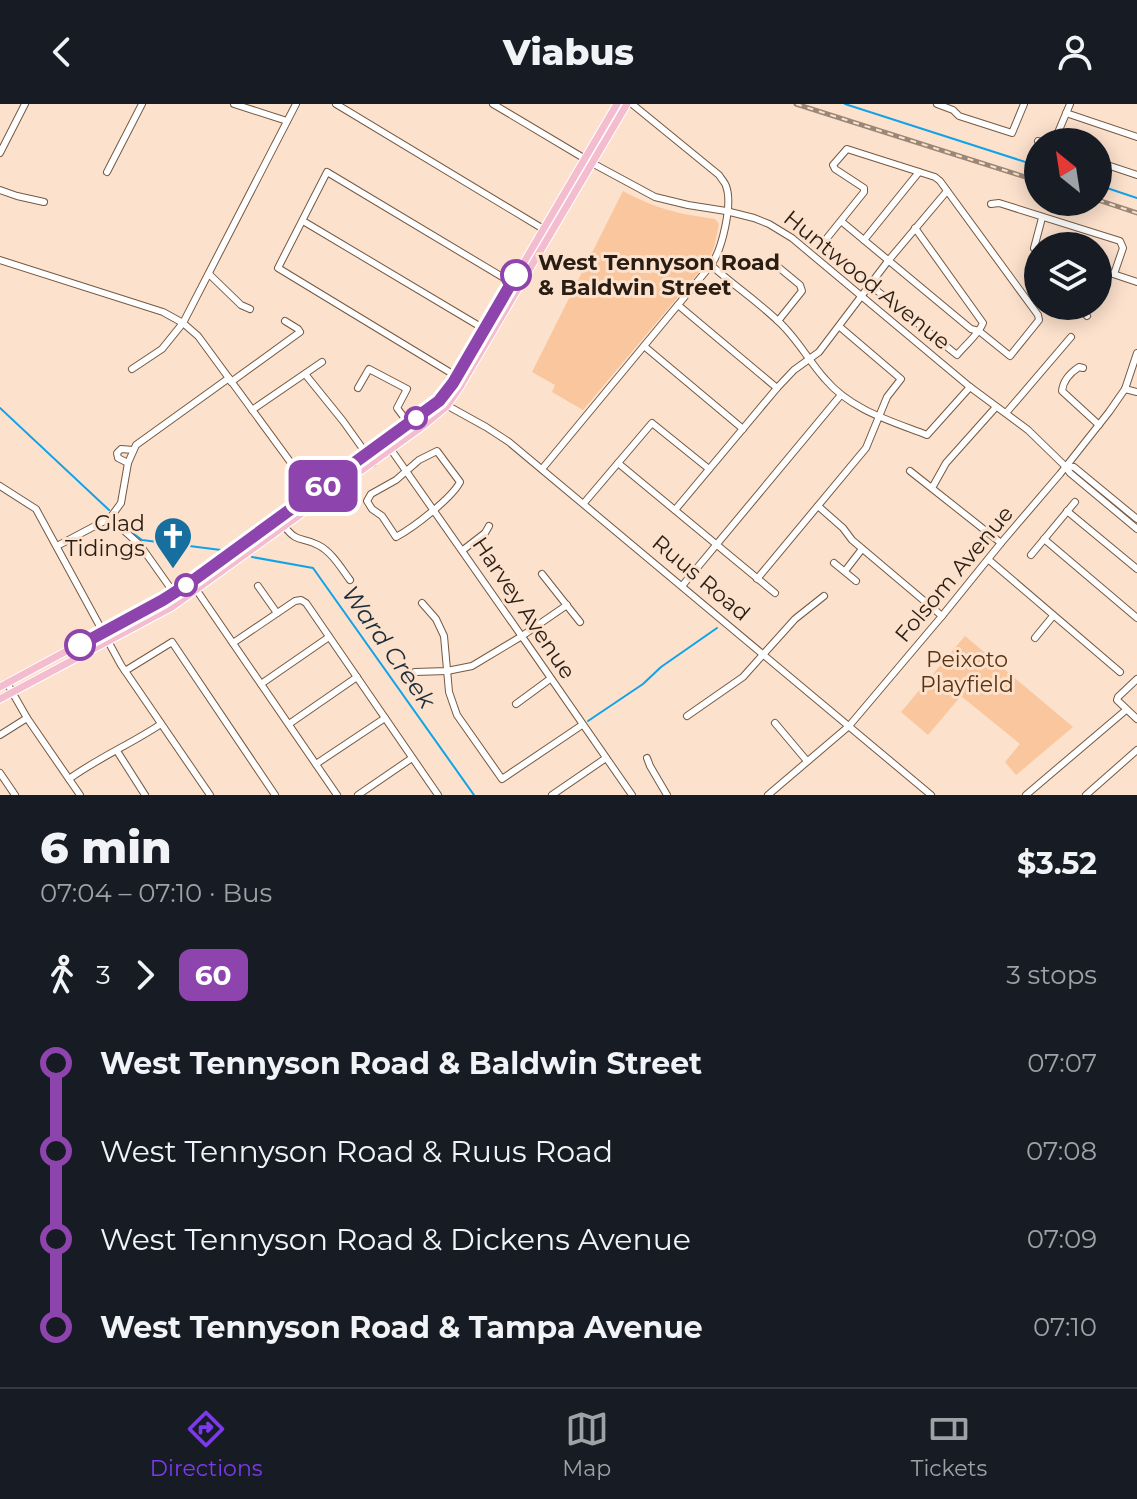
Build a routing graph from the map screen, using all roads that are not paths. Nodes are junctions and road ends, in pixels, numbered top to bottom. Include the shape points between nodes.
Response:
1 (25, 104) edge
2 (142, 104) edge
3 (234, 104) edge
4 (296, 104) edge
5 (336, 104) edge
6 (493, 104) edge
7 (617, 104) edge
8 (630, 104) edge
9 (937, 104) edge
10 (1024, 104) edge
11 (1070, 104) edge
12 (955, 107) edge
13 (1066, 113) junction
14 (287, 121) junction
15 (1060, 128) edge
16 (1137, 137) edge
17 (0, 153) edge
18 (588, 160) junction
19 (1112, 167) edge
20 (107, 172) dead end
21 (919, 172) junction
22 (1137, 175) edge
23 (0, 190) edge
24 (947, 191) junction
25 (44, 202) dead end
26 (991, 204) dead end
27 (726, 211) junction
28 (1042, 218) junction
29 (303, 221) junction
30 (841, 221) junction
31 (915, 228) junction
32 (547, 231) junction
33 (1039, 232) edge
34 (864, 240) junction
35 (0, 260) edge
36 (888, 261) junction
37 (711, 265) junction
38 (769, 267) dead end
39 (209, 274) junction
40 (1114, 274) joint
41 (1137, 282) edge
42 (515, 285) junction
43 (870, 285) junction
44 (863, 296) junction
45 (678, 305) junction
46 (250, 309) dead end
47 (285, 321) dead end
48 (778, 321) junction
49 (183, 323) junction
50 (840, 327) junction
51 (488, 331) junction
52 (979, 331) junction
53 (1071, 337) dead end
54 (644, 346) junction
55 (1137, 353) edge
56 (809, 359) junction
57 (322, 362) dead end
58 (1083, 368) dead end
59 (132, 369) dead end
60 (305, 374) junction
61 (456, 376) junction
62 (230, 380) junction
63 (970, 387) junction
64 (358, 388) dead end
65 (777, 388) junction
66 (1125, 389) junction
67 (1137, 392) edge
68 (840, 396) junction
69 (439, 401) junction
70 (447, 406) junction
71 (996, 407) junction
72 (252, 410) junction
73 (1006, 413) junction
74 (879, 417) junction
75 (409, 424) junction
76 (1099, 425) junction
77 (743, 429) junction
78 (385, 441) junction
79 (391, 449) junction
80 (133, 450) junction
81 (366, 454) junction
82 (128, 463) junction
83 (373, 463) junction
84 (618, 463) junction
85 (1065, 466) junction
86 (542, 469) junction
87 (709, 469) junction
88 (910, 471) dead end
89 (406, 472) junction
90 (0, 486) edge
91 (932, 488) junction
92 (313, 493) junction
93 (319, 501) junction
94 (1075, 502) dead end
95 (584, 503) junction
96 (818, 506) junction
97 (432, 510) junction
98 (675, 510) junction
99 (1067, 511) junction
100 (110, 518) junction
101 (1137, 519) edge
102 (284, 526) junction
103 (489, 526) dead end
104 (1137, 529) edge
105 (1044, 539) junction
106 (1001, 543) junction
107 (717, 545) junction
108 (57, 546) junction
109 (862, 549) junction
110 (463, 550) junction
111 (1031, 555) dead end
112 (989, 560) junction
113 (834, 563) dead end
114 (1137, 569) edge
115 (845, 571) junction
116 (542, 574) dead end
117 (757, 579) junction
118 (350, 580) dead end
119 (856, 581) dead end
120 (191, 582) junction
121 (258, 586) dead end
122 (682, 586) junction
123 (196, 590) junction
124 (174, 593) junction
125 (775, 593) dead end
126 (824, 596) dead end
127 (422, 603) dead end
128 (567, 605) junction
129 (277, 613) junction
130 (942, 616) junction
131 (1053, 616) junction
132 (1137, 618) edge
133 (580, 622) dead end
134 (105, 636) junction
135 (522, 636) junction
136 (329, 637) junction
137 (1035, 638) dead end
138 (233, 643) junction
139 (765, 654) junction
140 (125, 671) junction
141 (447, 671) junction
142 (415, 672) dead end
143 (1120, 672) dead end
144 (357, 677) junction
145 (550, 679) junction
146 (1137, 679) edge
147 (261, 684) junction
148 (4, 685) edge
149 (12, 692) junction
150 (0, 699) edge
151 (516, 704) dead end
152 (1126, 710) junction
153 (687, 716) dead end
154 (27, 718) junction
155 (385, 718) junction
156 (1137, 719) edge
157 (775, 723) dead end
158 (161, 724) junction
159 (289, 724) junction
160 (582, 725) junction
161 (849, 726) junction
162 (0, 735) edge
163 (1137, 750) edge
164 (117, 751) junction
165 (412, 758) junction
166 (606, 758) junction
167 (647, 758) dead end
168 (807, 761) junction
169 (316, 764) junction
170 (0, 773) edge
171 (69, 779) junction
172 (925, 793) edge
173 (628, 794) edge
174 (15, 795) edge
175 (80, 795) edge
176 (145, 795) edge
177 (210, 795) edge
178 (275, 795) edge
179 (337, 795) edge
180 (358, 795) edge
181 (438, 795) edge
182 (552, 795) edge
183 (667, 795) edge
184 (768, 795) edge
185 (1026, 795) edge
186 (1086, 795) edge

1 - 17 street
2 - 20 street
3 - 14 street
4 - 14 street
5 - 32 street
6 - 18 street, Huntwood Avenue
7 - 18 main road
8 - 18 main road
8 - 27 street via 719,175 726,185
9 - 12 street
10 - 12 street via 1012,133 959,116
11 - 13 street
13 - 15 street
13 - 16 street
14 - 39 street
18 - 27 street, Huntwood Avenue via 655,197
18 - 32 main road
19 - 22 street
21 - 24 street via 935,177
21 - 30 street via 847,149 833,165 864,192
21 - 34 street
23 - 25 street
24 - 31 street
24 - 52 street via 1038,315 1010,356
26 - 28 street
27 - 37 street
27 - 44 street, Huntwood Avenue via 782,231
28 - 33 street
28 - 40 street via 1120,241 1123,248
29 - 42 street via 327,172
29 - 51 street
29 - 61 street via 278,268
30 - 34 street
30 - 43 street via 824,246
31 - 36 street
31 - 52 street via 983,323
32 - 42 main road
34 - 36 street
35 - 49 street
36 - 43 street
36 - 52 street
37 - 45 street
37 - 48 street
38 - 48 street via 777,266 802,291
39 - 46 street
39 - 49 street
40 - 41 street
42 - 51 main road
43 - 44 street
43 - 52 street via 957,355
44 - 50 street
44 - 63 street, Huntwood Avenue
45 - 54 street
45 - 65 street
47 - 62 street via 300,332
48 - 56 street
49 - 59 street via 162,349
49 - 62 street
50 - 56 street
50 - 74 street via 901,379
51 - 61 main road
51 - 70 main road
53 - 73 street
54 - 77 street
54 - 86 street
55 - 66 street, Folsom Avenue
56 - 65 street
56 - 68 street
57 - 60 street
58 - 76 street via 1072,372 1062,391
60 - 72 street
60 - 81 street
61 - 69 main road
62 - 72 street
62 - 80 street
63 - 71 street, Huntwood Avenue
63 - 74 street via 927,435
64 - 75 street via 369,369 407,389 397,408
65 - 77 street
66 - 67 street
66 - 76 street, Folsom Avenue
68 - 74 street
68 - 107 street
69 - 70 street, Ruus Road
69 - 75 main road
70 - 79 main road
70 - 86 street, Ruus Road via 509,442
71 - 73 street, Huntwood Avenue
71 - 91 street via 946,463
72 - 92 street
73 - 85 street, Huntwood Avenue
74 - 96 street via 866,448
75 - 78 main road
76 - 85 street, Folsom Avenue
77 - 87 street
78 - 79 street, Harvey Avenue
78 - 81 main road
79 - 83 main road
79 - 89 street, Harvey Avenue
80 - 82 street
80 - 82 street via 117,453
81 - 83 street
81 - 92 main road
82 - 100 street via 121,503
83 - 93 main road
84 - 87 street via 652,423
84 - 95 street
84 - 98 street
85 - 101 street, Huntwood Avenue via 1074,467
85 - 104 street, Huntwood Avenue
85 - 106 street, Folsom Avenue
86 - 95 street, Ruus Road
87 - 98 street
88 - 91 street
89 - 97 street, Harvey Avenue
89 - 97 street via 437,451 460,482
89 - 97 street via 371,494 367,501 372,509 396,537
90 - 108 street via 36,509
91 - 106 street
92 - 93 street
92 - 120 main road
93 - 102 main road
94 - 99 street
95 - 122 street, Ruus Road
96 - 109 street
96 - 117 street
97 - 110 street, Harvey Avenue
98 - 107 street
99 - 105 street
99 - 114 street
100 - 108 street
100 - 124 street via 140,545
102 - 118 street via 292,536 327,551
102 - 123 main road
103 - 110 street
105 - 111 street
105 - 132 street
106 - 112 street, Folsom Avenue
107 - 117 street
107 - 122 street
108 - 134 street
109 - 115 street
109 - 130 street
110 - 135 street, Harvey Avenue
112 - 130 street, Folsom Avenue
112 - 131 street
113 - 115 street
115 - 119 street
116 - 128 street
117 - 125 street
120 - 123 street
120 - 124 main road
121 - 129 street
122 - 139 street, Ruus Road
123 - 134 main road via 172,607
123 - 138 street
124 - 134 main road
126 - 139 street
127 - 141 street via 444,636
128 - 133 street
128 - 135 street
129 - 136 street via 301,600
129 - 138 street
130 - 161 street, Folsom Avenue
131 - 137 street
131 - 143 street
134 - 140 street
134 - 148 main road
134 - 149 main road
135 - 141 street via 472,666
135 - 145 street, Harvey Avenue
136 - 144 street
136 - 147 street
138 - 147 street
139 - 153 street via 743,677
139 - 161 street, Ruus Road
140 - 158 street
140 - 178 street via 172,642
141 - 142 street
141 - 160 street via 457,715 502,779
144 - 155 street
144 - 159 street
145 - 151 street
145 - 160 street, Harvey Avenue
146 - 152 street via 1118,697
147 - 159 street
148 - 149 street
149 - 150 main road
149 - 154 street
152 - 156 street
152 - 185 street
154 - 162 street
154 - 171 street
155 - 165 street
155 - 169 street
157 - 168 street
158 - 164 street
158 - 177 street
159 - 169 street
160 - 166 street, Harvey Avenue
161 - 168 street, Folsom Avenue
161 - 172 street, Ruus Road
163 - 186 street
164 - 171 street
164 - 176 street
165 - 180 street
165 - 181 street
166 - 173 street, Harvey Avenue
166 - 182 street
167 - 183 street
168 - 184 street, Folsom Avenue
169 - 179 street
170 - 174 street
171 - 175 street

